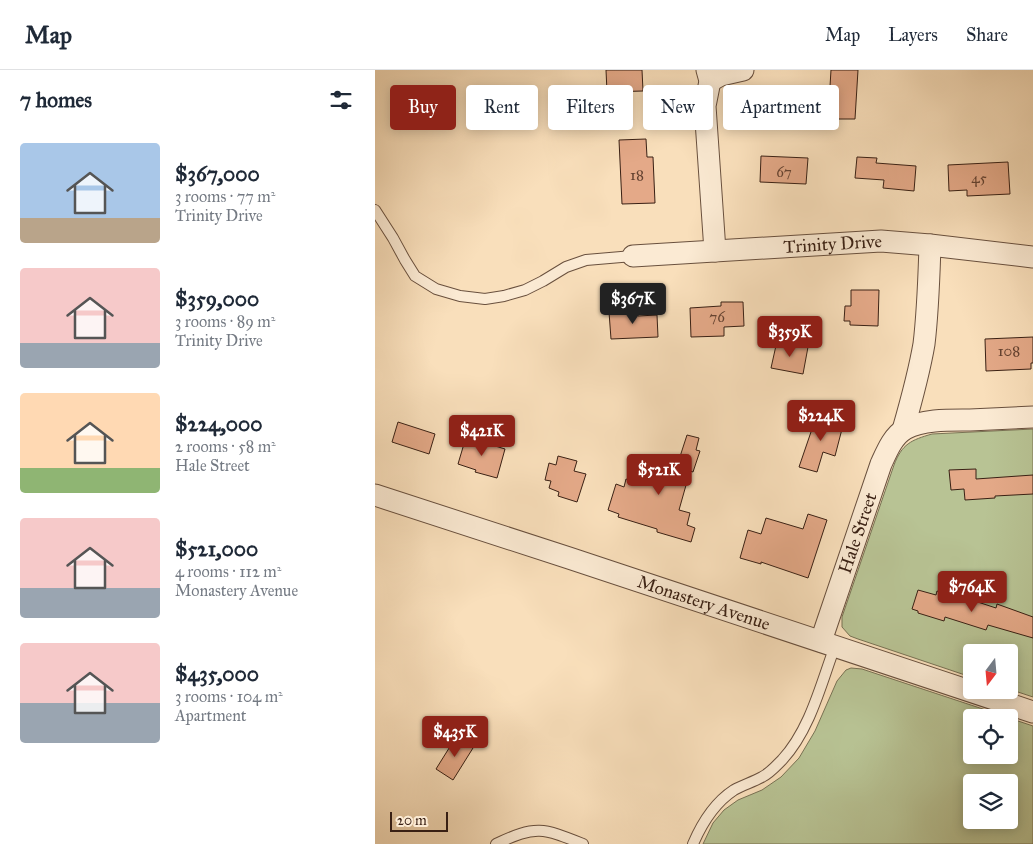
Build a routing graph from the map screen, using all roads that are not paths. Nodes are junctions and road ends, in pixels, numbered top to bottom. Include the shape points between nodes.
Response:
1 (743, 70) edge
2 (709, 76) edge
3 (375, 210) edge
4 (930, 245) junction
5 (715, 251) junction
6 (633, 256) joint
7 (1033, 257) edge
8 (1033, 417) edge
9 (903, 430) junction
10 (375, 495) edge
11 (828, 644) junction
12 (1033, 712) edge
13 (496, 844) edge
14 (583, 844) edge
15 (693, 844) edge

1 - 2 street
2 - 5 street via 705,106
3 - 6 lane via 415,276 436,289 460,296 485,299 504,296 525,290 566,267 586,260
4 - 5 street, Trinity Drive via 881,242
4 - 7 street, Trinity Drive
4 - 9 street, Hale Street via 923,345
5 - 6 street, Trinity Drive
8 - 9 street via 937,421
9 - 11 street, Hale Street via 881,464
10 - 11 street, Monastery Avenue
11 - 12 street, Monastery Avenue
11 - 15 lane via 808,719 797,740 772,769 719,802
13 - 14 lane via 514,835 538,830

